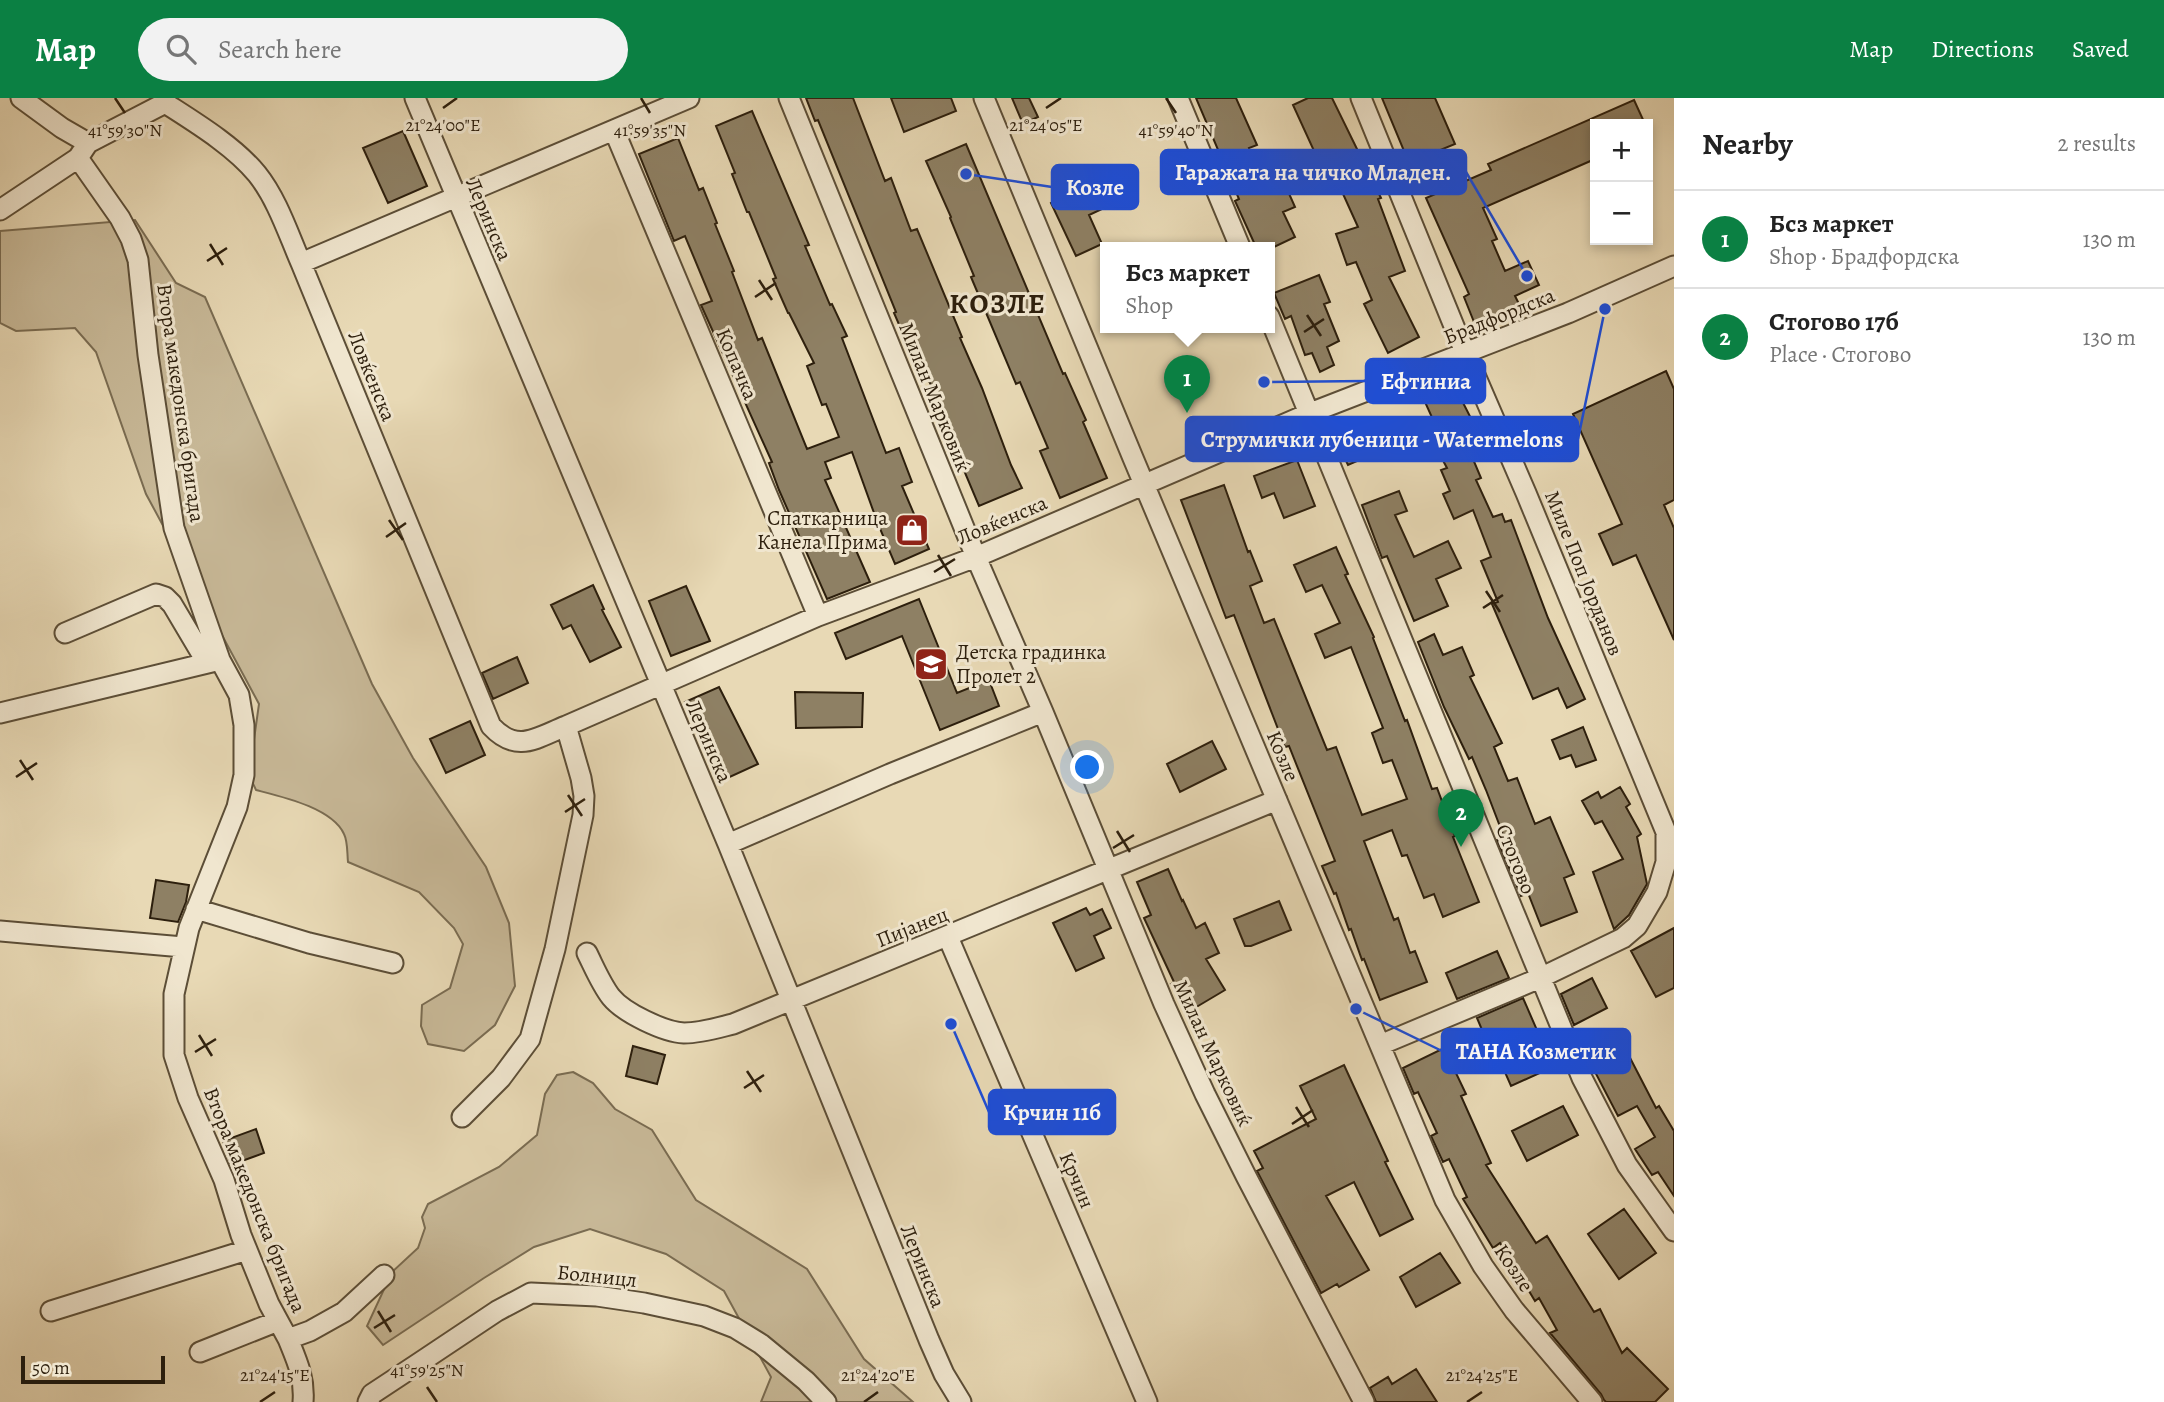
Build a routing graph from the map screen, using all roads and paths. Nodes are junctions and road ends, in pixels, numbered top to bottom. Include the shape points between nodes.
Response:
1 (21, 98) edge
2 (415, 98) edge
3 (689, 98) edge
4 (789, 98) edge
5 (984, 98) edge
6 (1178, 98) edge
7 (1361, 98) edge
8 (163, 101) edge
9 (614, 130) junction
10 (83, 151) junction
11 (455, 197) junction
12 (0, 210) edge
13 (1238, 242) edge
14 (301, 262) junction
15 (1674, 266) edge
16 (1275, 330) edge
17 (1466, 354) junction
18 (1310, 413) junction
19 (1144, 484) junction
20 (976, 557) junction
21 (818, 616) junction
22 (65, 633) dead end
23 (213, 662) junction
24 (661, 686) junction
25 (1043, 712) junction
26 (0, 713) edge
27 (566, 726) junction
28 (1278, 800) junction
29 (1670, 836) edge
30 (728, 844) junction
31 (1108, 869) junction
32 (196, 909) junction
33 (0, 931) edge
34 (948, 937) junction
35 (183, 947) junction
36 (587, 953) dead end
37 (393, 963) dead end
38 (1540, 978) junction
39 (791, 1001) junction
40 (1380, 1045) junction
41 (462, 1117) dead end
42 (1674, 1231) edge
43 (247, 1250) junction
44 (384, 1275) dead end
45 (51, 1311) dead end
46 (278, 1321) junction
47 (288, 1339) junction
48 (200, 1352) dead end
49 (303, 1402) edge
50 (368, 1402) edge
51 (826, 1402) edge
52 (961, 1402) edge
53 (1147, 1402) edge
54 (1364, 1402) edge
55 (1592, 1402) edge

1 - 10 street via 62,128
2 - 11 street, Леринска
3 - 9 street
4 - 20 street, Милан Марковиќ
5 - 19 street, Козле
6 - 13 street
7 - 17 street, Миле Поп Јорданов
8 - 10 street, Ловќенска
8 - 14 street, Ловќенска via 204,128 257,174
9 - 11 street
9 - 21 street, Копачка
10 - 12 street, Ловќенска
10 - 23 street, Втора македонска бригада via 138,260 174,528
11 - 14 street
11 - 24 street, Леринска
14 - 27 street, Ловќенска via 491,726 512,742
15 - 17 street, Брадфордска
16 - 18 street, Стогово
17 - 18 street, Брадфордска
17 - 29 street, Миле Поп Јорданов
18 - 19 street, Брадфордска
18 - 38 street, Стогово
19 - 20 street, Ловќенска
19 - 28 street, Козле
20 - 21 street, Ловќенска
20 - 25 street, Милан Марковиќ
21 - 24 street, Ловќенска
22 - 23 street via 156,594 172,604
23 - 26 street
23 - 32 street, Втора македонска бригада via 239,695 244,775 237,807
24 - 27 street, Ловќенска
24 - 30 street, Леринска
25 - 30 street
25 - 31 street, Милан Марковиќ
27 - 41 street via 584,796 546,987 530,1039 501,1078
28 - 31 street, Пијанец
28 - 40 street, Козле
29 - 38 street, Миле Поп Јорданов via 1657,892 1637,926 1623,938
30 - 39 street, Леринска
31 - 34 street, Пијанец
31 - 54 street, Милан Марковиќ via 1205,1094
32 - 35 street, Втора македонска бригада
32 - 37 street
33 - 35 street
34 - 39 street, Пијанец
34 - 53 street, Крчин
35 - 43 street, Втора македонска бригада via 174,994 174,1055
36 - 39 street, Пијанец via 612,998 647,1021 682,1033 733,1024
38 - 40 street, Миле Поп Јорданов
38 - 42 street, Стогово via 1627,1165
39 - 52 street, Леринска via 929,1340
40 - 55 street, Козле via 1445,1200 1483,1266
43 - 45 street
43 - 46 street, Втора македонска бригада
44 - 47 street, Втора македонска бригада via 344,1312
46 - 47 street, Втора македонска бригада
46 - 48 street
47 - 49 street, Втора македонска бригада via 302,1371
50 - 51 street, Болницл via 372,1394 531,1293 597,1296 704,1316 761,1344

